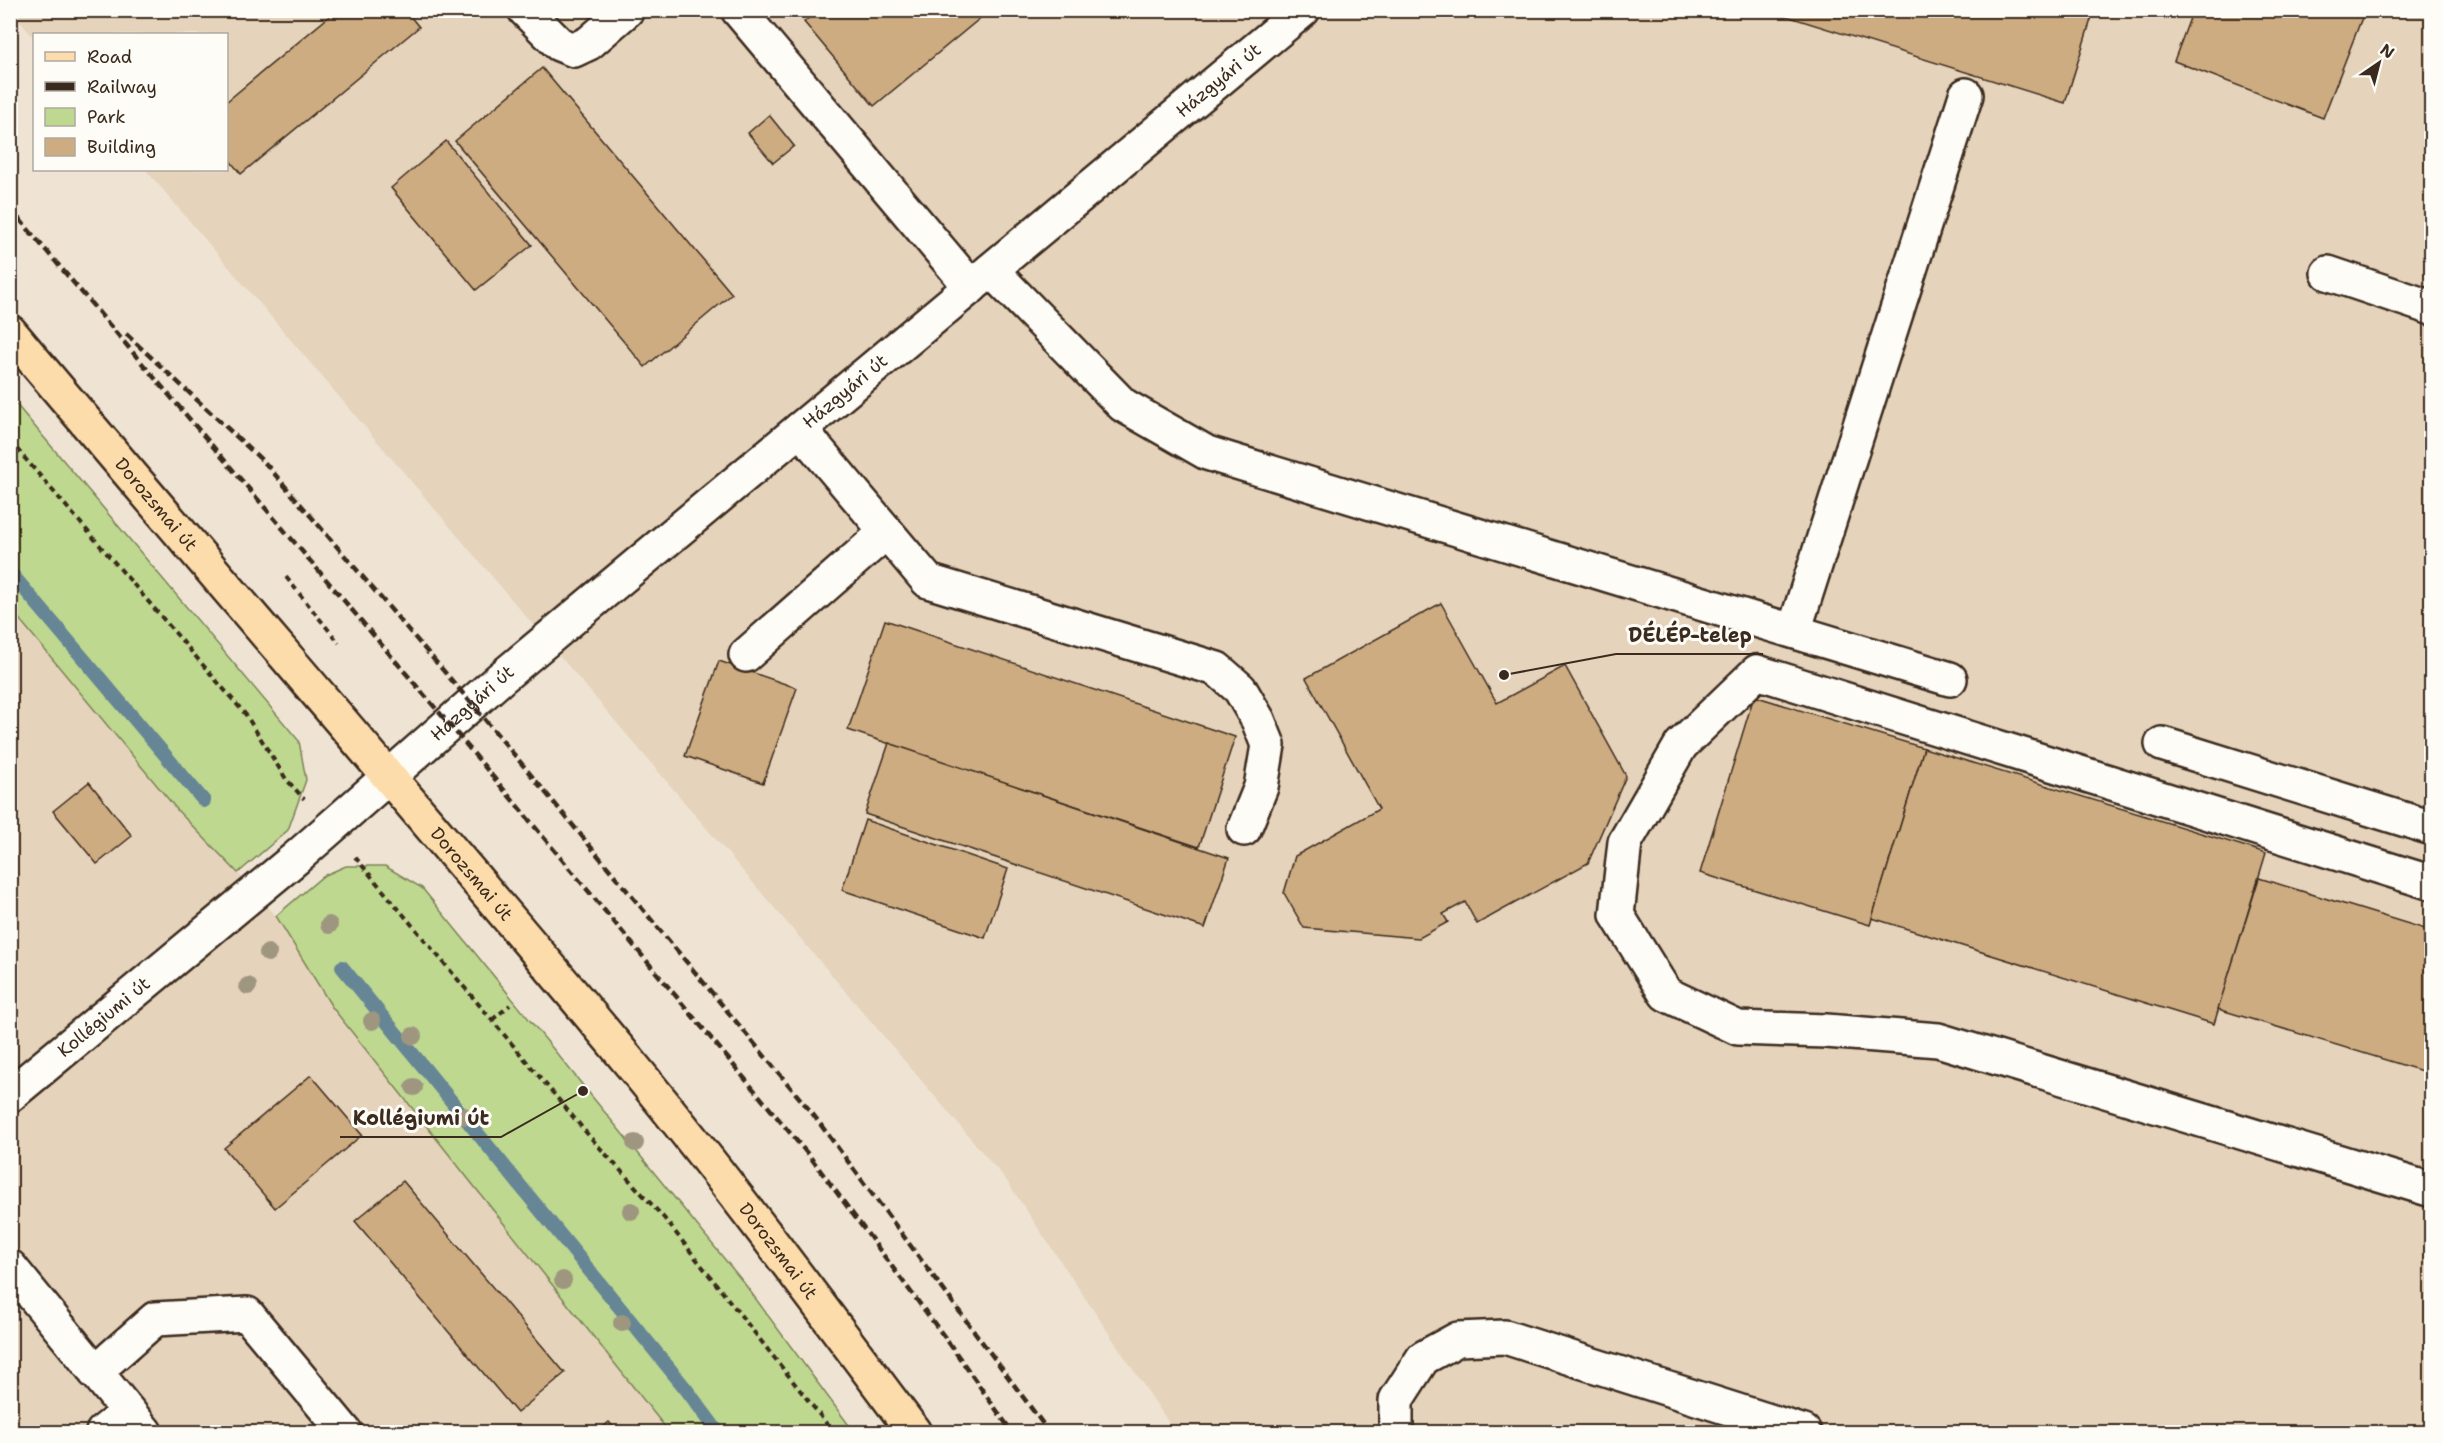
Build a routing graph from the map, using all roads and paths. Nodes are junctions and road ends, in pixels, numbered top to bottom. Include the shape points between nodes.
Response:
1 (525, 10) edge
2 (627, 10) edge
3 (738, 10) edge
4 (1303, 10) edge
5 (1966, 95) dead end
6 (2328, 273) dead end
7 (981, 278) junction
8 (2432, 308) edge
9 (10, 332) edge
10 (800, 429) junction
11 (10, 441) edge
12 (886, 532) junction
13 (286, 577) dead end
14 (1794, 631) junction
15 (339, 643) dead end
16 (746, 655) dead end
17 (1950, 679) dead end
18 (2162, 744) dead end
19 (389, 777) junction
20 (330, 828) junction
21 (2432, 828) edge
22 (1244, 829) dead end
23 (2432, 883) edge
24 (510, 1005) dead end
25 (492, 1020) junction
26 (10, 1095) edge
27 (2432, 1190) edge
28 (10, 1266) edge
29 (95, 1372) junction
30 (125, 1426) edge
31 (345, 1432) edge
32 (833, 1432) edge
33 (914, 1432) edge
34 (1396, 1432) edge
35 (1804, 1432) edge

1 - 2 street via 559,44 574,50 589,43
3 - 7 street
4 - 7 street, Házgyári út
5 - 14 street
6 - 8 street
7 - 10 street, Házgyári út
7 - 14 street via 1123,405 1207,453
9 - 19 main road, Dorozsmai út
10 - 12 street
10 - 19 street, Házgyári út via 501,678
11 - 20 path via 246,716 286,779
12 - 16 street
12 - 22 street via 928,581 1217,669 1240,688 1268,745 1261,787
13 - 15 path
14 - 17 street
18 - 21 street
19 - 20 street, Kollégiumi út
19 - 33 main road, Dorozsmai út via 644,1081 803,1281
20 - 25 path
20 - 26 street, Kollégiumi út
23 - 27 street via 1757,672 1682,745 1625,842 1617,915 1665,994 1738,1028 1938,1040
24 - 25 path
25 - 32 path via 664,1218
28 - 29 street
29 - 30 street
29 - 31 street via 155,1319 247,1314
34 - 35 street via 1396,1400 1423,1358 1458,1339 1505,1337

